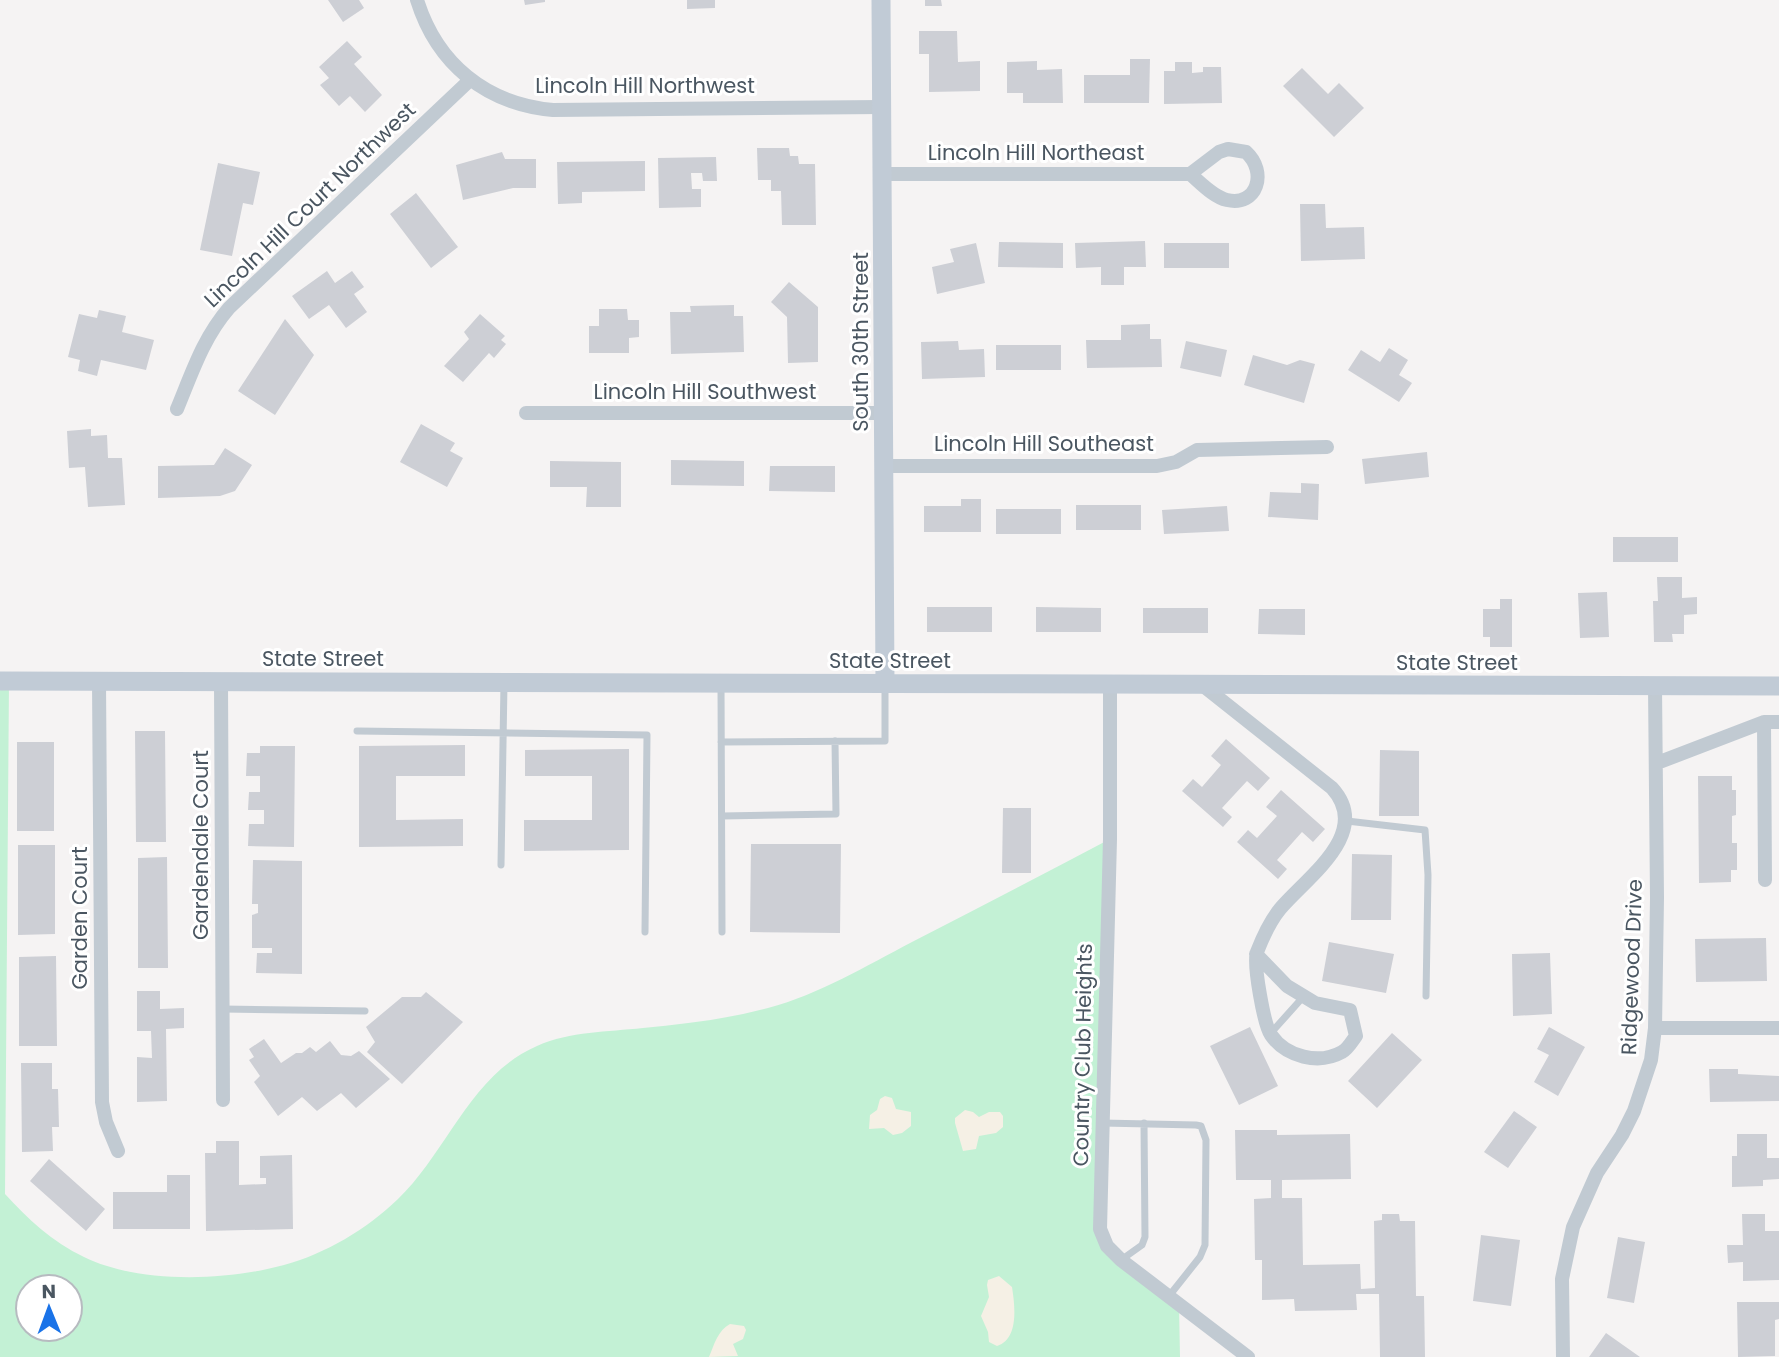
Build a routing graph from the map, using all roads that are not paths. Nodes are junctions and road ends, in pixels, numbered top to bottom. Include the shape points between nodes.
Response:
1 (417, 0) edge
2 (881, 0) edge
3 (470, 80) junction
4 (882, 107) junction
5 (882, 174) junction
6 (1190, 174) junction
7 (177, 409) dead end
8 (884, 413) junction
9 (526, 414) dead end
10 (1327, 447) dead end
11 (884, 466) junction
12 (0, 681) edge
13 (99, 681) junction
14 (221, 681) junction
15 (504, 682) junction
16 (721, 683) junction
17 (885, 684) junction
18 (1110, 684) junction
19 (1200, 684) junction
20 (1655, 686) junction
21 (1779, 686) edge
22 (1764, 722) junction
23 (1779, 722) edge
24 (357, 731) dead end
25 (503, 733) junction
26 (835, 741) junction
27 (722, 742) junction
28 (1657, 763) junction
29 (722, 816) junction
30 (1346, 821) junction
31 (502, 865) dead end
32 (1765, 880) dead end
33 (645, 932) dead end
34 (722, 932) dead end
35 (1256, 954) junction
36 (1304, 996) junction
37 (1426, 996) dead end
38 (223, 1009) junction
39 (365, 1011) dead end
40 (1655, 1028) junction
41 (1779, 1028) edge
42 (1270, 1034) junction
43 (223, 1100) dead end
44 (1101, 1123) junction
45 (1144, 1124) junction
46 (118, 1151) dead end
47 (1121, 1260) junction
48 (1169, 1296) junction
49 (1248, 1357) edge
50 (1563, 1357) edge

1 - 3 street, Lincoln Hill Northwest via 429,34
2 - 4 main road, South 30th Street
3 - 4 street, Lincoln Hill Northwest via 511,103 553,110
3 - 7 street, Lincoln Hill Court Northwest via 229,308 213,326 197,357
4 - 5 main road, South 30th Street
5 - 6 street, Lincoln Hill Northeast
5 - 8 main road, South 30th Street
6 - 6 street via 1219,152 1237,149 1254,159 1259,177 1250,195 1235,201 1216,195
8 - 9 street, Lincoln Hill Southwest
8 - 11 main road, South 30th Street
10 - 11 street, Lincoln Hill Southeast via 1197,450 1157,466
11 - 17 main road, South 30th Street
12 - 13 main road, State Street
13 - 14 main road, State Street
13 - 46 street, Garden Court via 102,1102
14 - 15 main road, State Street
14 - 38 street, Gardendale Court
15 - 16 main road, State Street
15 - 25 lane
16 - 17 main road, State Street
16 - 27 lane
17 - 18 main road, State Street
17 - 26 lane via 885,741
18 - 19 main road, State Street
18 - 44 street, Country Club Heights
19 - 20 main road, State Street
19 - 30 street via 1332,788 1344,806
20 - 21 main road, State Street
20 - 28 street, Ridgewood Drive
22 - 23 street
22 - 28 street
22 - 32 street
24 - 25 lane
25 - 31 lane
25 - 33 lane via 647,735
26 - 27 lane
26 - 29 lane via 836,814
27 - 29 lane
28 - 40 street, Ridgewood Drive
29 - 34 lane
30 - 35 street via 1337,847 1277,912
30 - 37 lane via 1424,830
35 - 36 street via 1287,986
35 - 42 street via 1259,994
36 - 42 lane
36 - 42 street via 1350,1010 1356,1036 1345,1052 1317,1060 1287,1051
38 - 39 lane
38 - 43 street, Gardendale Court
40 - 41 street
40 - 50 street, Ridgewood Drive via 1651,1060 1634,1111 1597,1173 1573,1227 1562,1279
44 - 45 lane
44 - 47 street, Country Club Heights via 1100,1229 1107,1246
45 - 47 lane via 1145,1237 1142,1245
45 - 48 lane via 1200,1126 1206,1140 1205,1245
47 - 48 street, Country Club Heights
48 - 49 street, Country Club Heights

